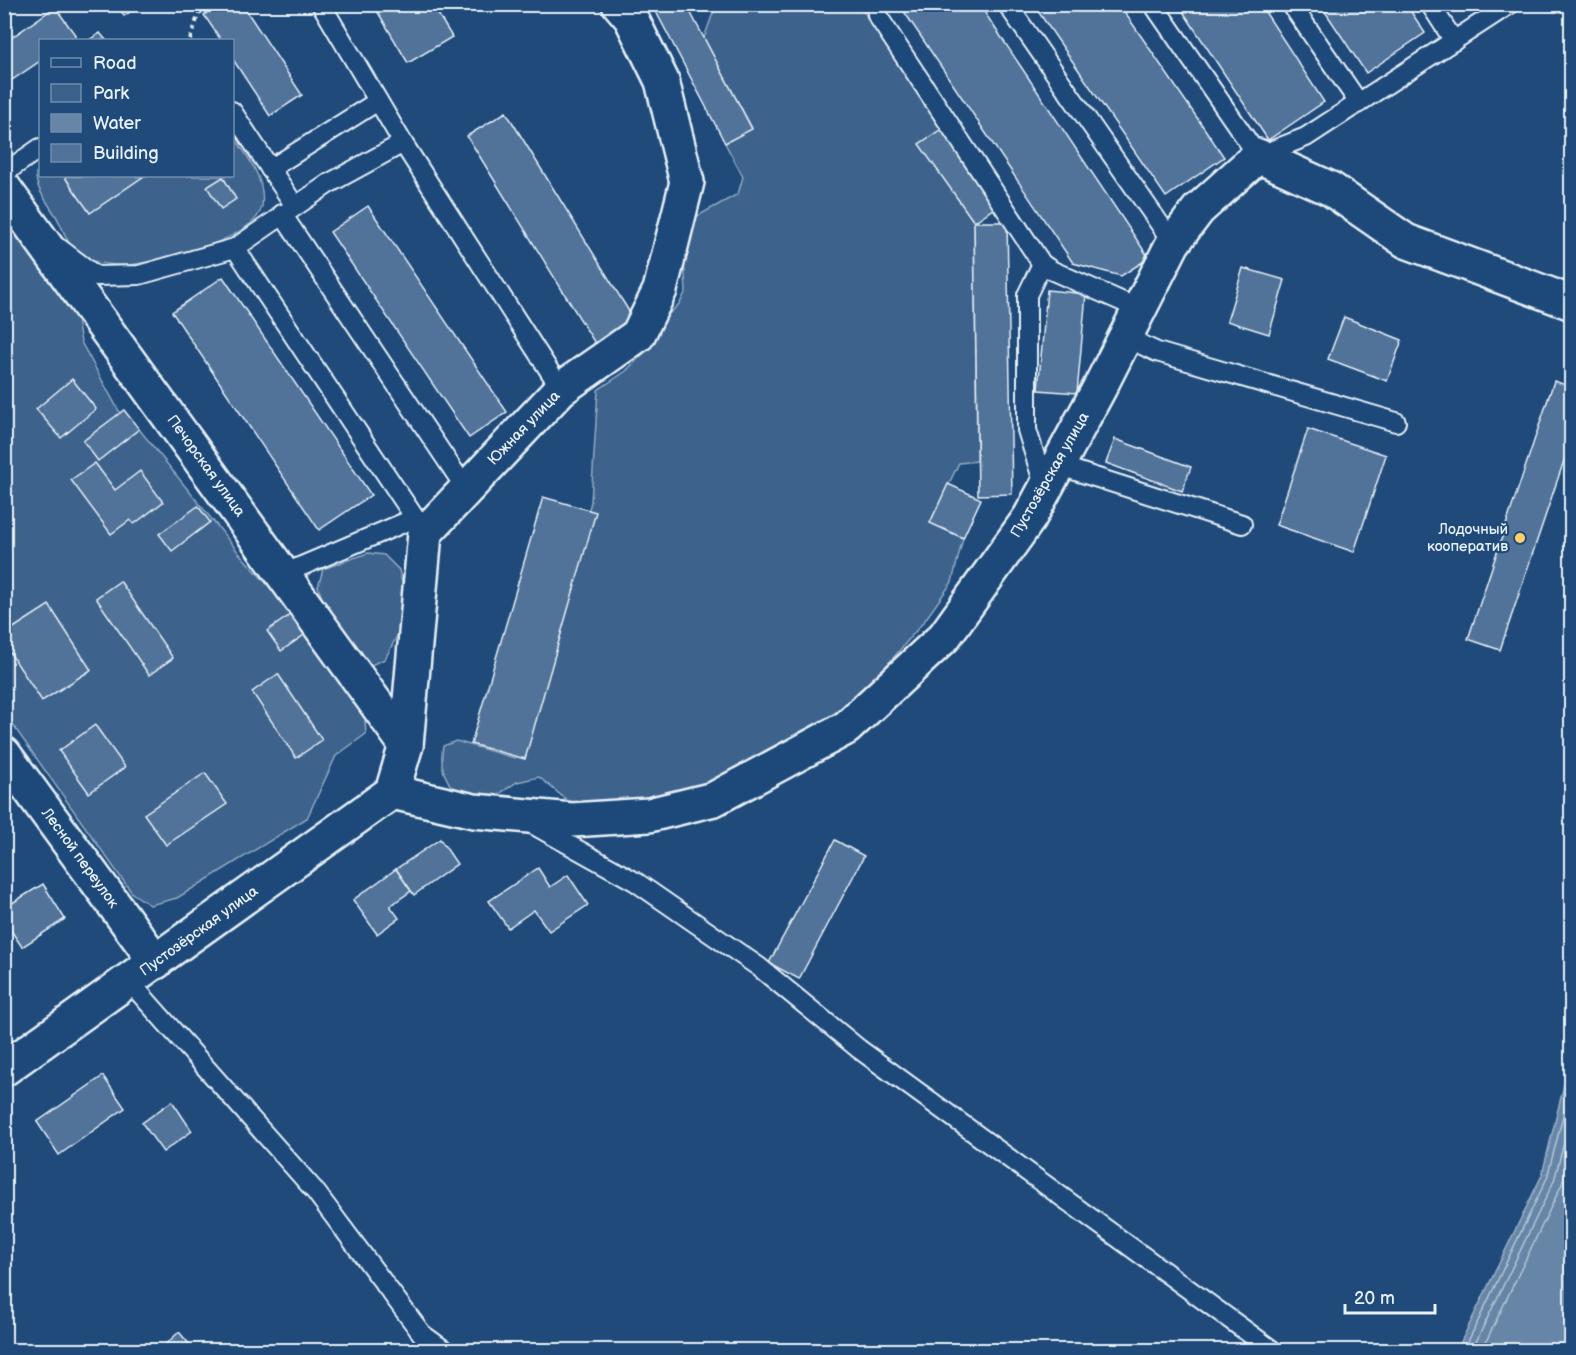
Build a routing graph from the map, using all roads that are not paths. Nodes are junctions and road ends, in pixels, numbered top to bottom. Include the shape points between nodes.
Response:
1 (321, 4) edge
2 (620, 4) edge
3 (877, 4) edge
4 (1007, 4) edge
5 (1153, 4) edge
6 (1291, 4) edge
7 (1430, 4) edge
8 (1510, 4) edge
9 (1454, 41) junction
10 (378, 101) junction
11 (1359, 103) junction
12 (234, 114) edge
13 (403, 143) junction
14 (39, 149) edge
15 (1258, 156) junction
16 (270, 169) junction
17 (4, 174) edge
18 (4, 188) edge
19 (288, 210) junction
20 (38, 233) junction
21 (1173, 243) junction
22 (235, 248) junction
23 (1042, 264) junction
24 (1572, 303) edge
25 (1132, 323) junction
26 (561, 389) junction
27 (1396, 422) dead end
28 (1051, 476) junction
29 (466, 489) junction
30 (1242, 524) dead end
31 (420, 526) junction
32 (283, 574) junction
33 (406, 745) junction
34 (4, 754) edge
35 (392, 792) junction
36 (515, 815) junction
37 (156, 962) junction
38 (129, 981) junction
39 (4, 1069) edge
40 (444, 1350) edge
41 (1272, 1350) edge

1 - 10 lane
2 - 26 street, Южная улица via 662,81 687,182 660,290 638,335
3 - 23 lane via 877,15
4 - 21 lane
5 - 15 lane
6 - 11 lane
7 - 9 lane
8 - 9 lane
9 - 11 lane
10 - 13 lane
10 - 16 lane
11 - 15 lane via 1306,137
12 - 16 lane
13 - 19 lane
13 - 26 lane
14 - 17 lane
15 - 21 street, Пустозёрская улица via 1198,210
15 - 24 street via 1330,189 1406,240
16 - 19 lane
18 - 20 street, Печорская улица
19 - 22 lane
19 - 29 lane
20 - 22 lane via 96,276 139,275
20 - 32 street, Печорская улица
21 - 25 street, Пустозёрская улица
22 - 31 lane
23 - 25 lane
23 - 28 lane via 1027,296 1027,430
25 - 27 lane via 1157,352
25 - 28 street, Пустозёрская улица
26 - 29 street, Южная улица
28 - 30 lane
28 - 36 street, Пустозёрская улица via 1030,517 944,637 846,728 714,798 649,815 572,820
29 - 31 street, Южная улица
31 - 32 lane
31 - 33 street
32 - 33 street, Печорская улица
33 - 35 street
34 - 37 street, Лесной переулок
35 - 36 street, Пустозёрская улица via 474,811
35 - 37 street, Пустозёрская улица
36 - 41 lane via 636,882 759,967 859,1049
37 - 38 street, Пустозёрская улица
38 - 39 street, Пустозёрская улица
38 - 40 lane via 315,1191 422,1334

